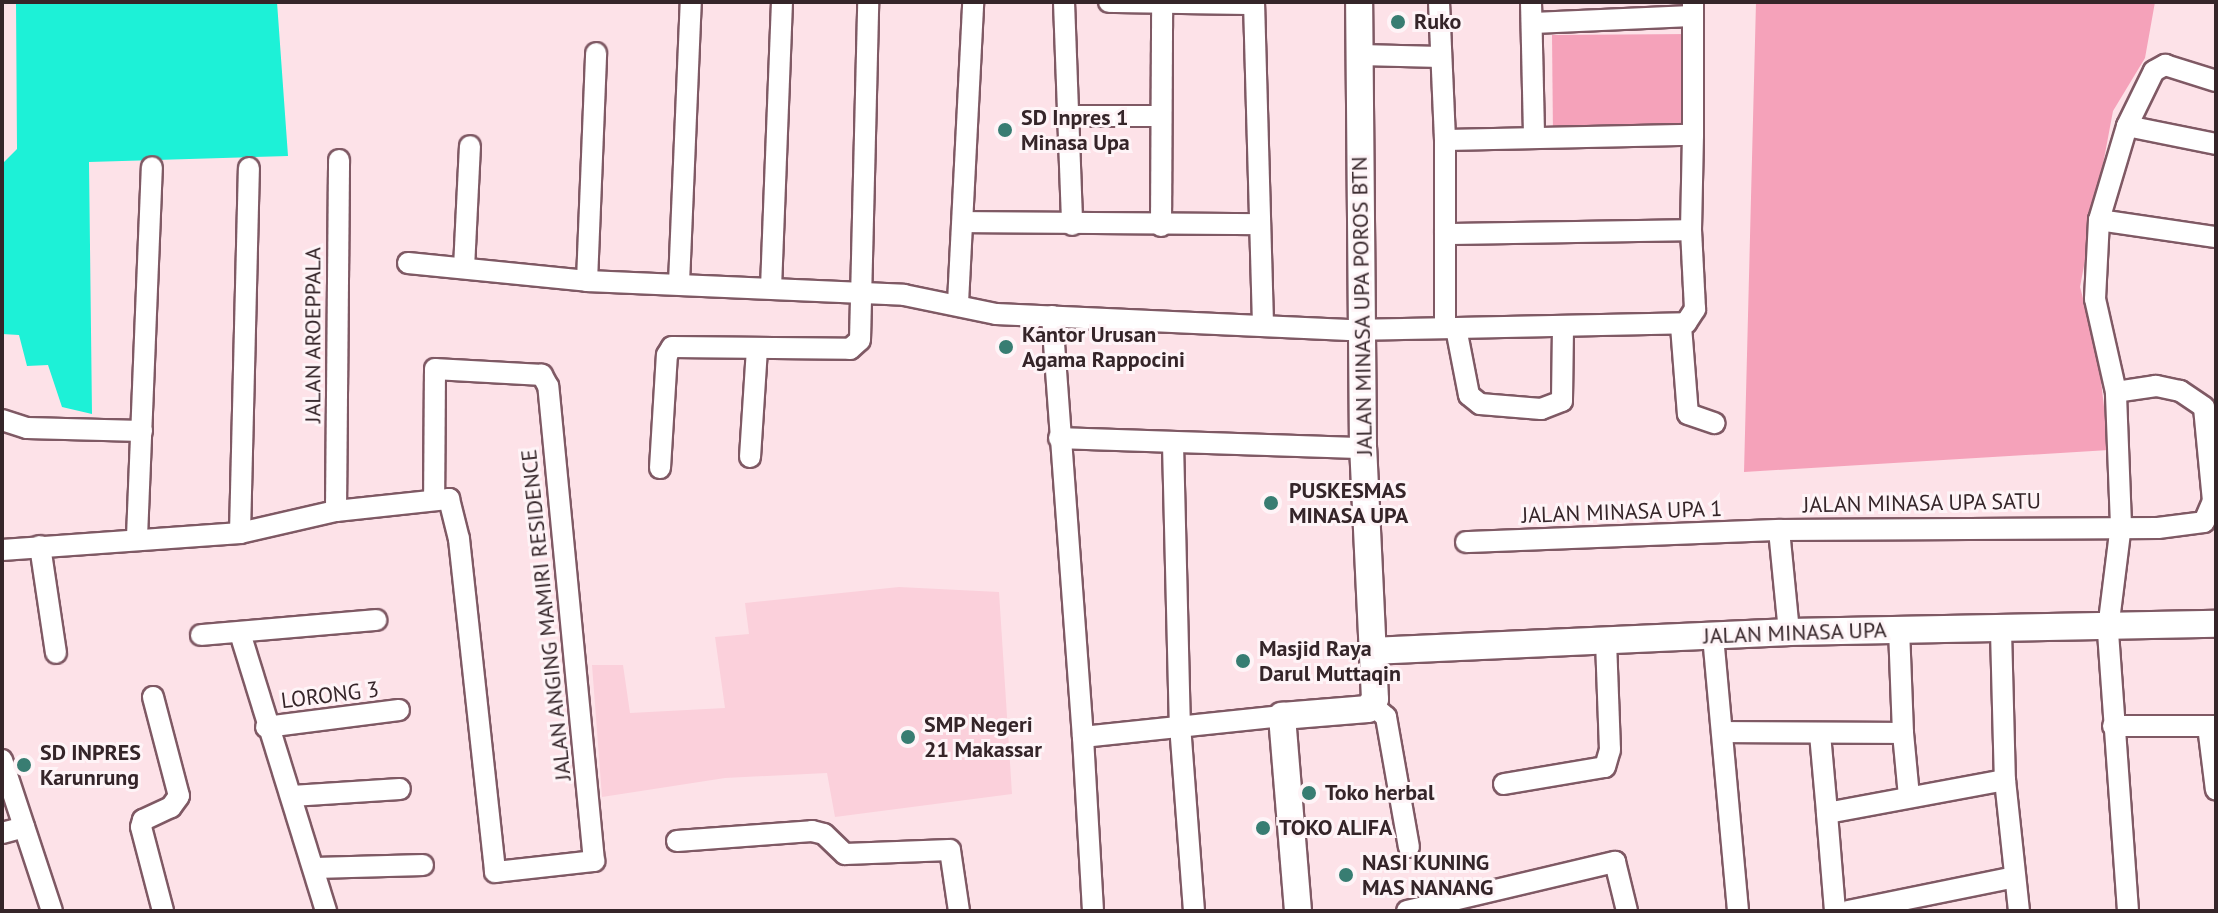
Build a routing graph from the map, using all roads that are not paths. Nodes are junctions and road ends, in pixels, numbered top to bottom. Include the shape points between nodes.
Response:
1 (691, 2) edge
2 (782, 2) edge
3 (868, 2) edge
4 (973, 2) edge
5 (1064, 2) edge
6 (1109, 2) edge
7 (1359, 2) edge
8 (1439, 2) edge
9 (1531, 2) edge
10 (1162, 3) edge
11 (1254, 3) edge
12 (1693, 9) edge
13 (1532, 23) junction
14 (596, 53) dead end
15 (1360, 55) junction
16 (1441, 57) junction
17 (2216, 81) edge
18 (1068, 116) junction
19 (1161, 116) junction
20 (2127, 126) junction
21 (1693, 135) junction
22 (1534, 136) junction
23 (1445, 140) junction
24 (2216, 144) edge
25 (470, 146) dead end
26 (339, 160) dead end
27 (152, 167) dead end
28 (249, 168) dead end
29 (2099, 220) junction
30 (963, 222) junction
31 (1259, 224) junction
32 (1072, 225) junction
33 (1161, 226) junction
34 (1691, 230) junction
35 (1445, 234) junction
36 (2216, 237) edge
37 (408, 263) dead end
38 (464, 268) junction
39 (587, 281) junction
40 (679, 283) junction
41 (771, 288) junction
42 (865, 292) junction
43 (958, 303) junction
44 (1052, 316) junction
45 (1263, 323) junction
46 (1681, 326) junction
47 (1451, 328) junction
48 (1563, 328) junction
49 (1362, 330) junction
50 (757, 349) junction
51 (2116, 392) junction
52 (2, 420) edge
53 (1714, 423) dead end
54 (142, 431) junction
55 (1059, 438) junction
56 (1173, 444) junction
57 (1363, 448) junction
58 (750, 457) dead end
59 (660, 468) dead end
60 (442, 499) junction
61 (336, 511) junction
62 (2121, 525) junction
63 (1779, 530) junction
64 (240, 533) junction
65 (137, 537) junction
66 (1466, 542) dead end
67 (40, 546) junction
68 (2, 550) edge
69 (376, 620) dead end
70 (2216, 624) edge
71 (1899, 629) junction
72 (2108, 629) junction
73 (2001, 631) junction
74 (1789, 632) junction
75 (240, 633) junction
76 (201, 635) dead end
77 (1713, 636) junction
78 (1606, 641) junction
79 (1373, 651) junction
80 (56, 653) dead end
81 (153, 697) dead end
82 (1373, 706) junction
83 (399, 710) dead end
84 (1282, 716) junction
85 (1180, 725) junction
86 (2113, 726) junction
87 (2212, 726) edge
88 (266, 727) junction
89 (1722, 732) junction
90 (1903, 733) junction
91 (1820, 734) junction
92 (1083, 737) junction
93 (2, 760) edge
94 (2005, 780) junction
95 (1504, 784) dead end
96 (400, 789) dead end
97 (2216, 790) edge
98 (292, 796) junction
99 (1909, 796) junction
100 (1827, 813) junction
101 (24, 827) junction
102 (2, 833) edge
103 (677, 841) dead end
104 (1409, 847) dead end
105 (423, 865) dead end
106 (316, 868) junction
107 (2015, 877) junction
108 (52, 911) edge
109 (163, 911) edge
110 (326, 911) edge
111 (959, 911) edge
112 (1093, 911) edge
113 (1194, 911) edge
114 (1298, 911) edge
115 (1407, 911) edge
116 (1627, 911) edge
117 (1738, 911) edge
118 (1835, 911) edge
119 (1848, 911) edge
120 (2019, 911) edge
121 (2128, 911) edge

1 - 40 street
2 - 41 street
3 - 42 street
4 - 30 street
5 - 18 street
6 - 10 street
7 - 15 street, JALAN MINASA UPA POROS BTN
8 - 16 street
9 - 13 street
10 - 11 street
10 - 19 street
11 - 31 street
12 - 13 street
12 - 21 street
13 - 22 street
14 - 39 street
15 - 16 street
15 - 49 street, JALAN MINASA UPA POROS BTN
16 - 23 street
17 - 20 street via 2162,66 2151,76
18 - 19 street
18 - 32 street
19 - 33 street
20 - 24 street
20 - 29 street
21 - 22 street
21 - 34 street
22 - 23 street
23 - 35 street
25 - 38 street
26 - 61 street, JALAN AROEPPALA
27 - 54 street
28 - 64 street
29 - 36 street
29 - 51 street via 2095,299
30 - 32 street
30 - 43 street
31 - 33 street
31 - 45 street
32 - 33 street
34 - 35 street
34 - 46 street via 1695,309
35 - 47 street
37 - 38 street
38 - 39 street
39 - 40 street
40 - 41 street
41 - 42 street
42 - 43 street
42 - 50 street via 861,337 854,348
43 - 44 street via 996,314
44 - 45 street
44 - 55 street
45 - 49 street
46 - 48 street
46 - 53 street via 1688,414
47 - 48 street
47 - 48 street via 1462,382 1474,402 1541,409 1563,399
47 - 49 street
49 - 57 street, JALAN MINASA UPA POROS BTN
50 - 58 street
50 - 59 street via 680,345 668,350
51 - 62 street
51 - 62 street, JALAN MINASA UPA SATU via 2156,386 2197,399 2204,407 2213,464 2213,501 2204,522 2158,528
52 - 54 street via 27,428
54 - 65 street
55 - 56 street
55 - 92 street
56 - 57 street
56 - 85 street
57 - 79 street, JALAN MINASA UPA POROS BTN
60 - 60 street, JALAN ANGING MAMIRI RESIDENCE via 435,369 537,373 548,386 594,861 495,872 459,539
60 - 61 street
61 - 64 street
62 - 63 street, JALAN MINASA UPA SATU
62 - 72 street
63 - 66 street, JALAN MINASA UPA 1
63 - 74 street, JALAN MINASA UPA SATU
64 - 65 street
65 - 67 street
67 - 68 street
67 - 80 street
69 - 75 street
70 - 72 street, JALAN MINASA UPA
71 - 73 street, JALAN MINASA UPA
71 - 74 street, JALAN MINASA UPA
71 - 90 street
72 - 73 street, JALAN MINASA UPA
72 - 86 street
73 - 94 street
74 - 77 street, JALAN MINASA UPA
75 - 76 street
75 - 88 street
77 - 78 street, JALAN MINASA UPA
77 - 89 street
78 - 79 street, JALAN MINASA UPA
78 - 95 street via 1610,750 1605,767
79 - 82 street, JALAN MINASA UPA POROS BTN
81 - 109 street via 179,796 171,807 143,820 141,827
82 - 84 street
82 - 104 street via 1386,717
83 - 88 street, LORONG 3
84 - 85 street
84 - 114 street
85 - 92 street
85 - 113 street
86 - 87 street
86 - 121 street
87 - 97 street
88 - 98 street
89 - 91 street
89 - 117 street
90 - 91 street
90 - 99 street
91 - 100 street
92 - 112 street
93 - 101 street
94 - 99 street
94 - 107 street
96 - 98 street
98 - 106 street
99 - 100 street
100 - 118 street
101 - 102 street
101 - 108 street
103 - 111 street via 812,831 824,834 845,854 950,850
105 - 106 street
106 - 110 street
107 - 119 street
107 - 120 street
115 - 116 street via 1615,862

